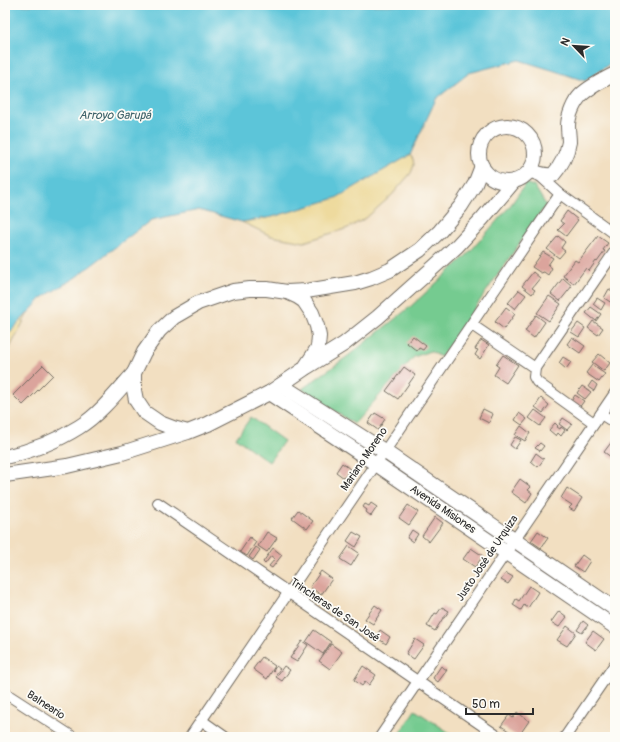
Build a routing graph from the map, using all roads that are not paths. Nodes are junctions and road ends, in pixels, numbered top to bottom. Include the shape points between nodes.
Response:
1 (615, 74) edge
2 (482, 166) junction
3 (534, 172) junction
4 (514, 181) junction
5 (560, 194) junction
6 (615, 234) edge
7 (615, 252) edge
8 (288, 292) junction
9 (472, 324) junction
10 (536, 368) junction
11 (304, 369) junction
12 (134, 373) junction
13 (281, 385) junction
14 (269, 393) junction
15 (615, 393) edge
16 (601, 414) junction
17 (615, 423) edge
18 (594, 424) junction
19 (188, 432) junction
20 (384, 451) junction
21 (5, 458) edge
22 (376, 464) junction
23 (5, 475) edge
24 (158, 503) dead end
25 (514, 540) junction
26 (505, 552) junction
27 (288, 592) junction
28 (615, 609) edge
29 (615, 627) edge
30 (615, 664) edge
31 (417, 681) junction
32 (5, 693) edge
33 (201, 720) junction
34 (73, 737) edge
35 (190, 737) edge
36 (226, 737) edge
37 (380, 737) edge
38 (499, 737) edge
39 (565, 737) edge

1 - 3 main road via 581,95 575,104 568,124 567,152 558,169 553,175 546,176
2 - 3 main road via 480,148 489,132 496,128 514,126 529,136 534,144
2 - 4 main road via 495,179 504,182
2 - 8 main road via 475,184 461,206 440,231 420,250 390,270 355,283
3 - 4 main road
3 - 5 street
4 - 11 main road via 457,246 388,308 344,344
5 - 6 street
5 - 9 street, Mariano Moreno
7 - 10 street
8 - 11 main road via 304,302 317,326 318,347
8 - 12 main road via 267,289 233,291 198,303 174,317 159,331 144,352
9 - 10 street
9 - 20 street, Mariano Moreno
10 - 18 street via 534,377 537,382
11 - 13 main road
12 - 19 main road via 136,400 144,412 160,423
12 - 21 main road via 98,412 80,426 55,440
13 - 14 main road
13 - 20 main road, Avenida Misiones
14 - 19 main road
14 - 22 main road, Avenida Misiones
15 - 16 street, Justo José de Urquiza
16 - 17 street
16 - 18 street, Justo José de Urquiza
18 - 25 street, Justo José de Urquiza
19 - 23 main road via 122,454 67,466
20 - 22 street, Mariano Moreno
20 - 25 main road, Avenida Misiones
22 - 26 main road, Avenida Misiones
22 - 27 street, Mariano Moreno
24 - 27 street, Trincheras de San José
25 - 26 street, Justo José de Urquiza
25 - 28 main road, Avenida Misiones
26 - 29 main road, Avenida Misiones
26 - 31 street, Justo José de Urquiza
27 - 31 street, Trincheras de San José
27 - 33 street, Mariano Moreno
30 - 39 street
31 - 37 street, Justo José de Urquiza
31 - 38 street, Trincheras de San José
32 - 34 street, Balneario
33 - 35 street, Mariano Moreno
33 - 36 street

